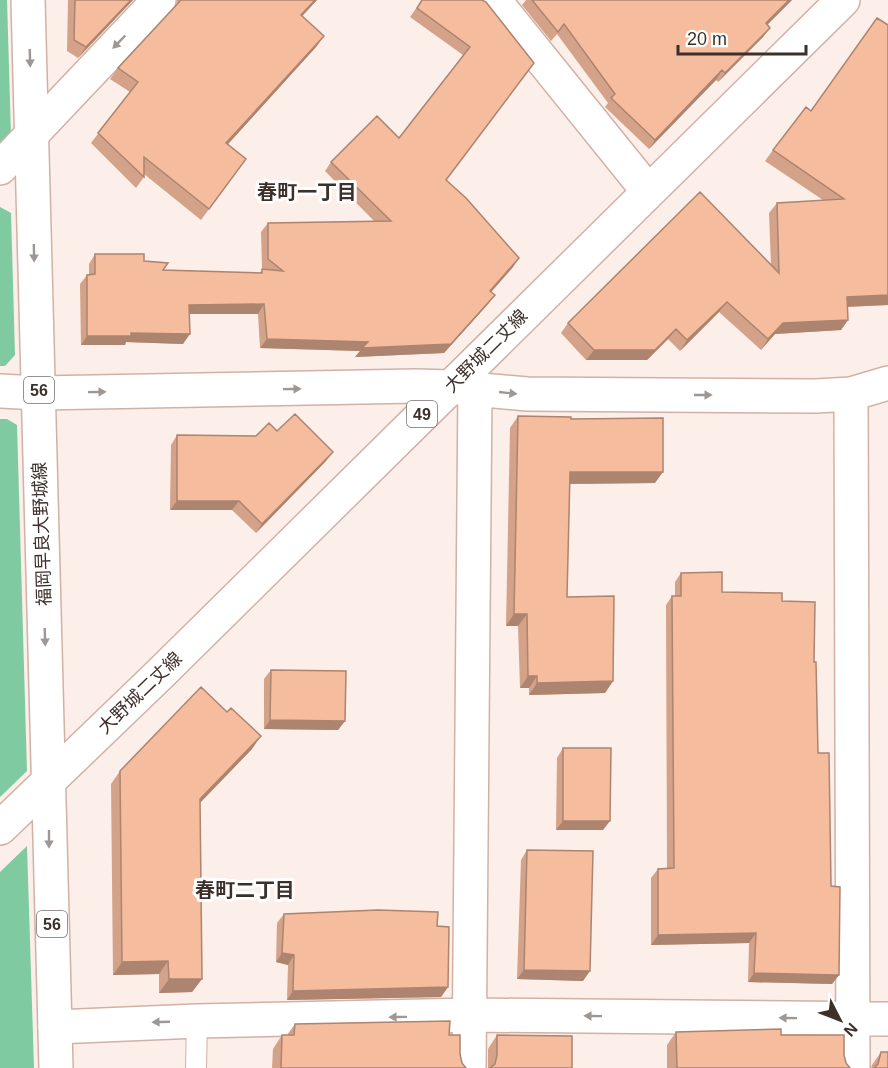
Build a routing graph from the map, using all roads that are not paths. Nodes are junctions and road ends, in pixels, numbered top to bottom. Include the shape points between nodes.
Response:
1 (28, 0) edge
2 (159, 0) edge
3 (495, 0) edge
4 (843, 0) edge
5 (32, 133) junction
6 (0, 168) edge
7 (648, 191) junction
8 (888, 383) edge
9 (462, 388) junction
10 (0, 391) edge
11 (39, 393) junction
12 (851, 394) junction
13 (49, 780) junction
14 (0, 828) edge
15 (469, 1015) junction
16 (852, 1019) junction
17 (888, 1019) edge
18 (197, 1021) junction
19 (55, 1027) junction
20 (56, 1068) edge
21 (196, 1068) edge
22 (469, 1068) edge
23 (853, 1068) edge

1 -> 5 street, 福岡早良大野城線 / 56
2 -> 5 street
3 - 7 street
4 - 7 street, 大野城二丈線 / 49
5 - 6 street
5 -> 11 street, 福岡早良大野城線 / 56
7 - 9 street, 大野城二丈線 / 49
8 - 12 street
11 -> 9 street
9 -> 12 street via 527,394
9 - 13 street, 大野城二丈線 / 49
9 - 15 street
10 - 11 street
11 -> 13 street, 福岡早良大野城線 / 56
12 - 16 street
13 - 14 street, 大野城二丈線 / 49
13 -> 19 street, 福岡早良大野城線 / 56
16 -> 15 street
15 -> 18 street
15 - 22 street
16 - 17 street
16 - 23 street
18 -> 19 street
18 - 21 lane
19 - 20 street, 福岡早良大野城線 / 56

